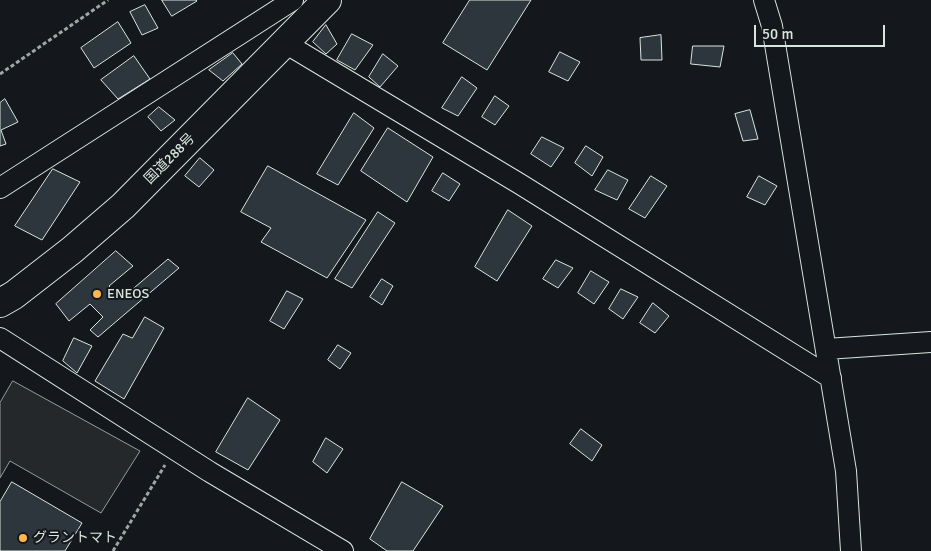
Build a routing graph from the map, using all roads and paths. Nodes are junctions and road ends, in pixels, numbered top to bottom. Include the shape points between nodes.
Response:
1 (108, 0) edge
2 (294, 0) edge
3 (327, 0) edge
4 (764, 0) edge
5 (285, 43) junction
6 (0, 74) edge
7 (0, 188) edge
8 (0, 303) edge
9 (0, 338) edge
10 (931, 342) edge
11 (826, 349) junction
12 (831, 378) junction
13 (174, 450) junction
14 (113, 551) edge
15 (343, 551) edge
16 (851, 551) edge

1 - 6 path
2 - 7 street
3 - 5 highway, 国道288号
4 - 11 street via 772,26
5 - 8 highway, 国道288号 via 123,206 72,250
5 - 12 street via 520,184
9 - 13 street
10 - 11 street
11 - 12 street
12 - 16 street via 846,472
13 - 14 path
13 - 15 street

